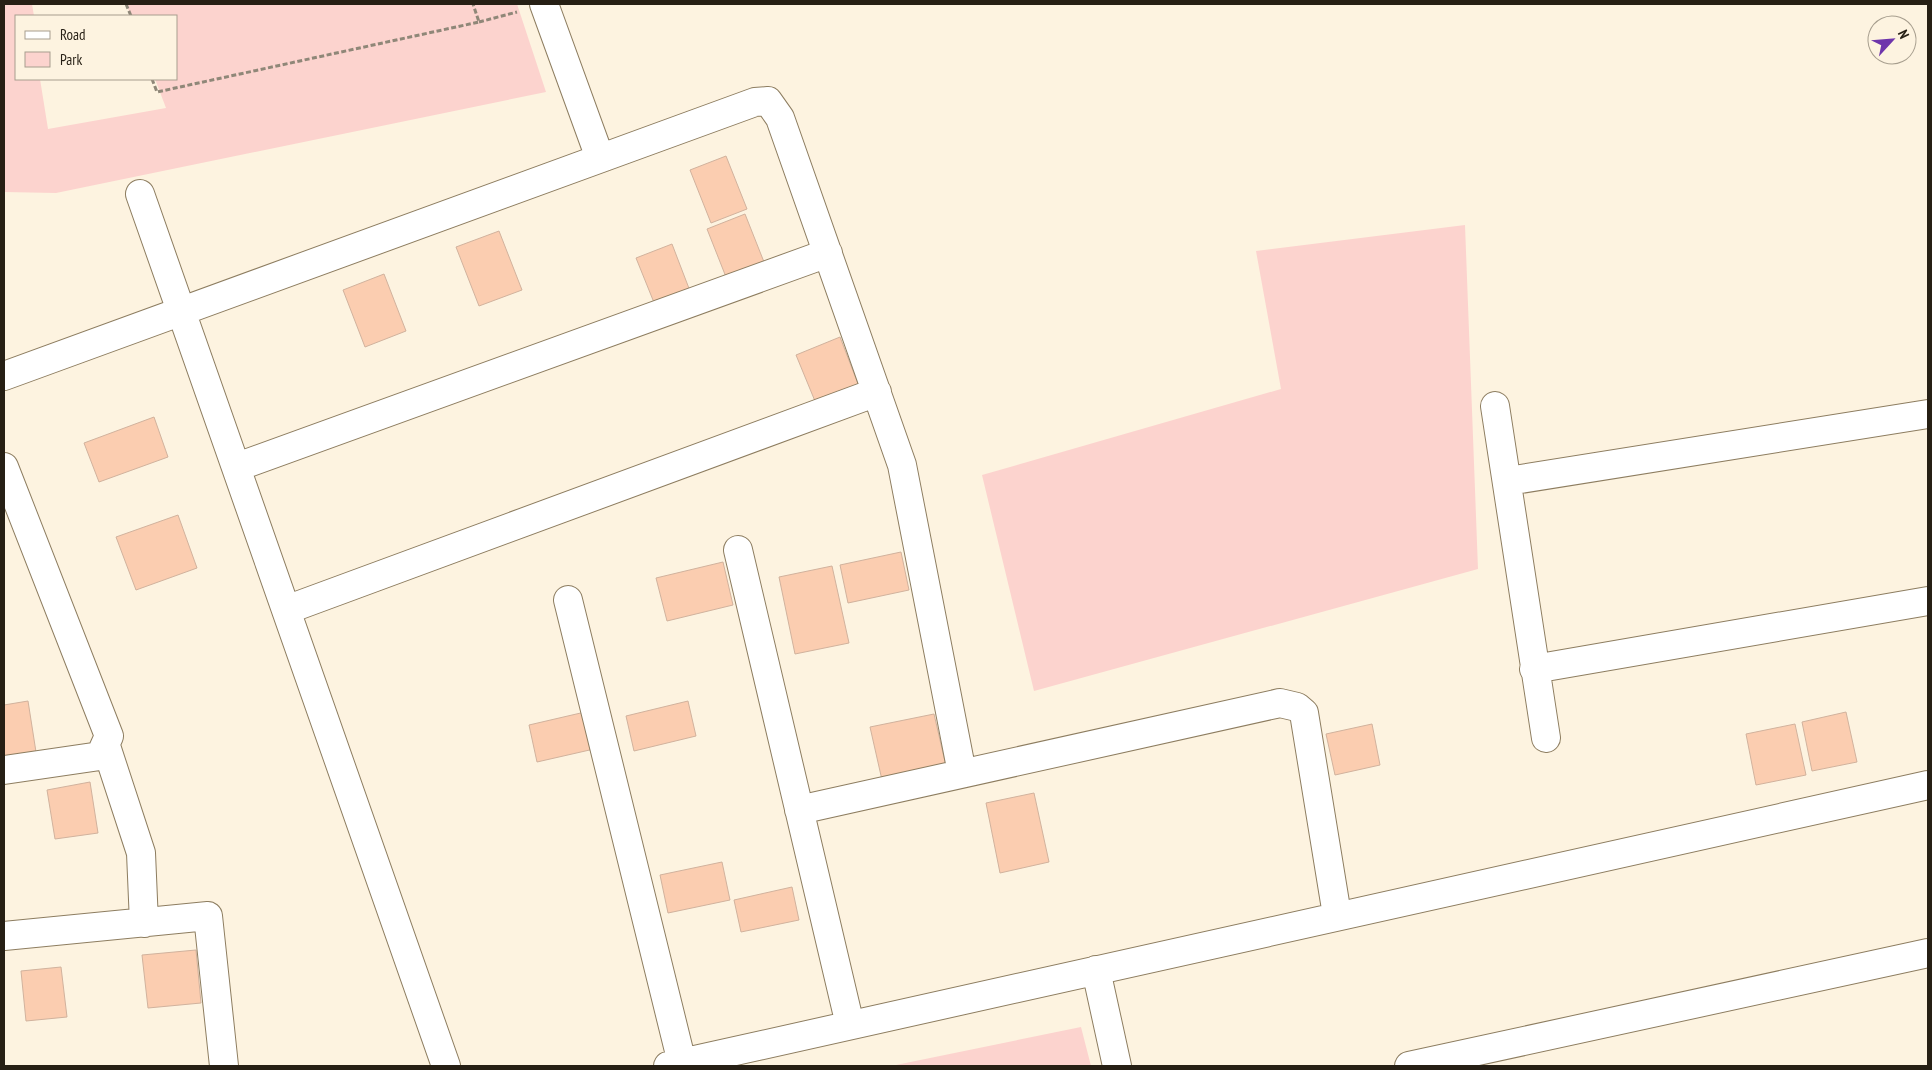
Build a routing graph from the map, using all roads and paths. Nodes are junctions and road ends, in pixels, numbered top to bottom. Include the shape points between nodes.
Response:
1 (473, 4) edge
2 (544, 4) edge
3 (479, 22) junction
4 (152, 80) edge
5 (600, 158) junction
6 (140, 194) dead end
7 (828, 253) junction
8 (181, 310) junction
9 (4, 376) edge
10 (877, 392) junction
11 (1495, 406) dead end
12 (1928, 414) edge
13 (4, 467) edge
14 (237, 467) junction
15 (1508, 481) junction
16 (738, 550) dead end
17 (568, 600) dead end
18 (1928, 601) edge
19 (286, 610) junction
20 (1534, 669) junction
21 (1546, 738) dead end
22 (106, 746) junction
23 (4, 770) edge
24 (962, 773) junction
25 (1928, 785) edge
26 (799, 810) junction
27 (1337, 916) junction
28 (144, 923) junction
29 (4, 936) edge
30 (1928, 953) edge
31 (1096, 970) junction
32 (850, 1025) junction
33 (675, 1065) edge
34 (224, 1066) edge
35 (446, 1066) edge
36 (1117, 1066) edge
37 (1409, 1066) edge

1 - 3 path
2 - 3 path
2 - 5 street
3 - 4 path via 157,92
5 - 7 street via 755,102 768,102 780,118
5 - 8 street
6 - 8 street
7 - 10 street
7 - 14 street
8 - 9 street
8 - 14 street
10 - 19 street
10 - 24 street via 902,465
11 - 15 street
12 - 15 street
13 - 22 street via 109,736
14 - 19 street
15 - 20 street
16 - 26 street
17 - 33 street
18 - 20 street
19 - 35 street
20 - 21 street
22 - 23 street via 100,756
22 - 28 street via 141,853
24 - 26 street
24 - 27 street via 1280,702 1297,707 1304,713
25 - 27 street
26 - 32 street
27 - 31 street
28 - 29 street
28 - 34 street via 208,916
30 - 37 street
31 - 32 street
31 - 36 street
32 - 33 street

